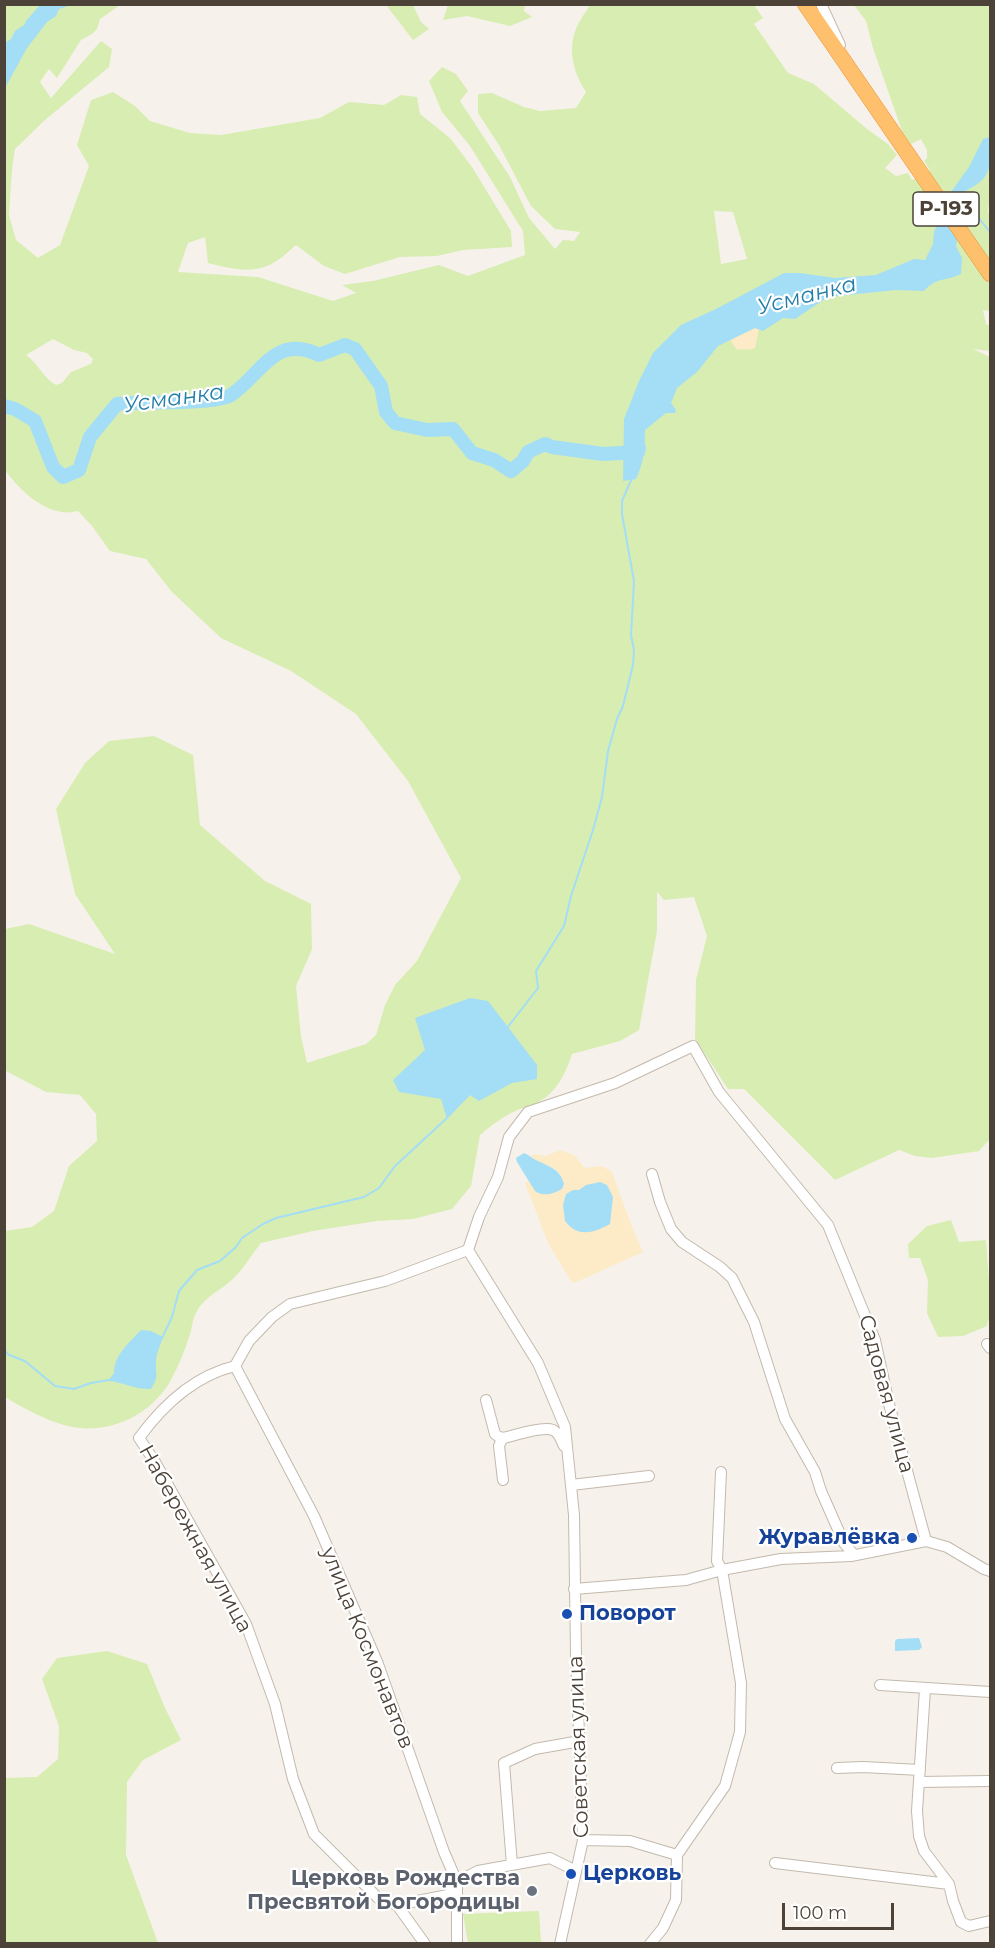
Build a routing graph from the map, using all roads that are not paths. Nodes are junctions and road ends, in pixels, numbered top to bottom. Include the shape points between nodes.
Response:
1 (805, 4) edge
2 (821, 4) edge
3 (859, 83) junction
4 (990, 274) edge
5 (652, 1174) dead end
6 (468, 1250) junction
7 (235, 1366) junction
8 (486, 1400) dead end
9 (504, 1438) junction
10 (567, 1447) junction
11 (721, 1472) dead end
12 (649, 1476) dead end
13 (503, 1480) dead end
14 (571, 1485) junction
15 (926, 1541) junction
16 (854, 1555) junction
17 (722, 1570) junction
18 (990, 1570) edge
19 (574, 1588) junction
20 (880, 1685) dead end
21 (925, 1689) junction
22 (990, 1692) edge
23 (580, 1741) junction
24 (837, 1768) dead end
25 (920, 1776) junction
26 (990, 1781) edge
27 (583, 1840) junction
28 (677, 1855) junction
29 (775, 1863) dead end
30 (512, 1865) junction
31 (576, 1871) junction
32 (457, 1882) junction
33 (949, 1884) junction
34 (397, 1905) junction
35 (990, 1921) edge
36 (425, 1944) edge
37 (457, 1944) edge
38 (560, 1944) edge
39 (650, 1944) edge

1 - 3 highway, Р-193
2 - 3 street
3 - 4 highway, Р-193
5 - 16 street via 671,1229 682,1242 732,1278 754,1322 785,1419 815,1472 844,1543
6 - 7 street via 385,1281 290,1305 249,1341
6 - 10 street, Советская улица via 538,1363 565,1427
6 - 15 street, Садовая улица via 498,1177 509,1137 528,1112 615,1083 693,1046 719,1092 828,1225 875,1340
7 - 32 street, улица Космонавтов via 314,1516 378,1664
7 - 34 street, Набережная улица via 185,1389 155,1416 139,1438 246,1624 275,1704 293,1779 314,1834 378,1898
8 - 9 street via 495,1434
9 - 10 street via 553,1430
9 - 13 street via 499,1446
10 - 14 street, Советская улица
11 - 17 street via 717,1561
12 - 14 street
14 - 19 street, Советская улица
15 - 16 street
15 - 18 street via 947,1547
16 - 17 street via 781,1559
17 - 19 street via 686,1580
17 - 28 street via 741,1683 740,1732 725,1786
19 - 23 street, Советская улица
20 - 21 street
21 - 22 street
21 - 25 street
23 - 27 street, Советская улица
23 - 30 street via 535,1749 504,1763
24 - 25 street via 863,1767
25 - 26 street
25 - 33 street via 919,1836 924,1851
27 - 28 street via 630,1841
27 - 31 street, Советская улица
28 - 39 street via 676,1900 663,1928
29 - 33 street
30 - 31 street via 550,1858
30 - 32 street via 477,1871
31 - 38 street, Советская улица
32 - 34 street via 448,1895
32 - 37 street, улица Космонавтов
33 - 35 street via 961,1922 969,1926
34 - 36 street, Набережная улица

